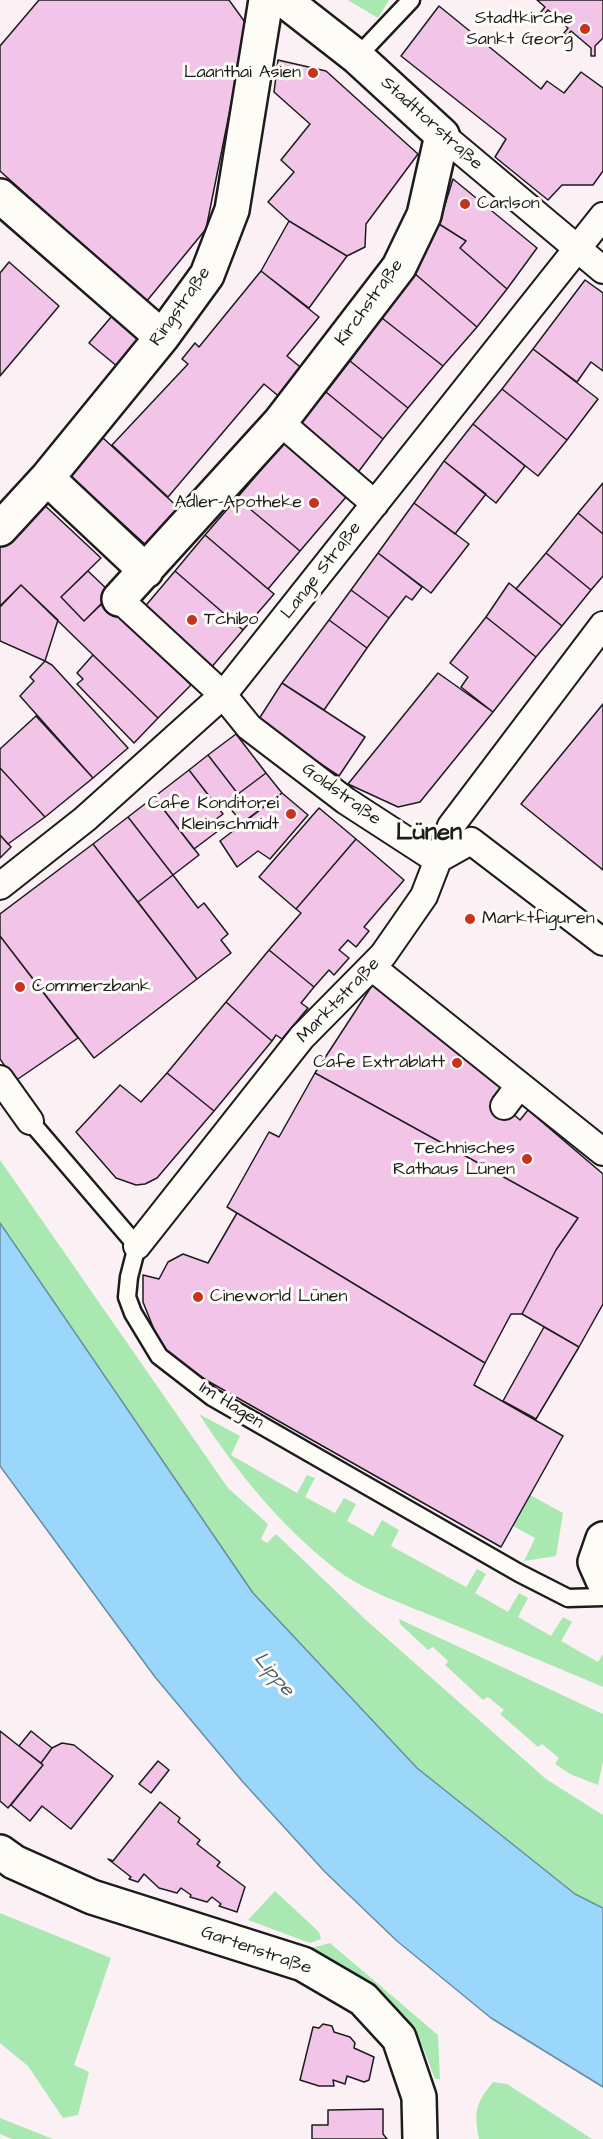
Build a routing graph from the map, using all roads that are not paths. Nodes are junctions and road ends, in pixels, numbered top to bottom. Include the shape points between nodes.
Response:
1 (266, 0) edge
2 (284, 0) edge
3 (411, 0) edge
4 (357, 57) junction
5 (442, 135) junction
6 (0, 196) edge
7 (603, 216) edge
8 (577, 249) junction
9 (603, 270) edge
10 (162, 337) junction
11 (280, 422) junction
12 (47, 478) junction
13 (375, 504) junction
14 (0, 529) edge
15 (146, 571) junction
16 (120, 599) joint
17 (603, 625) edge
18 (223, 695) junction
19 (437, 860) junction
20 (0, 886) edge
21 (603, 942) edge
22 (373, 968) junction
23 (0, 1079) edge
24 (519, 1086) junction
25 (504, 1106) dead end
26 (30, 1121) joint
27 (603, 1152) edge
28 (137, 1246) junction
29 (603, 1597) edge
30 (0, 1852) edge
31 (420, 2139) edge

1 - 10 street, Ringstraße via 232,210 207,275
2 - 4 street, Stadttorstraße
3 - 4 lane
4 - 5 street, Stadttorstraße
5 - 8 street, Stadttorstraße
5 - 11 street, Kirchstraße via 424,215 399,267
6 - 10 street
7 - 8 street, Lange Straße
8 - 9 street, Stadttorstraße
8 - 13 street, Lange Straße
10 - 12 street, Ringstraße
11 - 13 street
11 - 15 street, Kirchstraße
12 - 14 street, Ringstraße
12 - 15 street
13 - 18 street, Lange Straße
15 - 16 street, Kirchstraße
16 - 18 street, Kirchstraße
17 - 19 street, Marktstraße via 451,826
18 - 19 street, Goldstraße via 249,727 346,801
18 - 20 street, Lange Straße via 85,819
19 - 21 street via 471,841
19 - 22 street, Marktstraße via 424,896
22 - 24 street via 467,1052
22 - 28 street, Marktstraße via 302,1037
23 - 26 street
24 - 25 street
24 - 27 street via 573,1138
26 - 28 lane
28 - 29 lane, Im Hagen via 127,1297 134,1313 159,1356 212,1397 509,1568 568,1598
30 - 31 street, Gartenstraße via 92,1897 303,1964 363,1999 399,2038 419,2097

